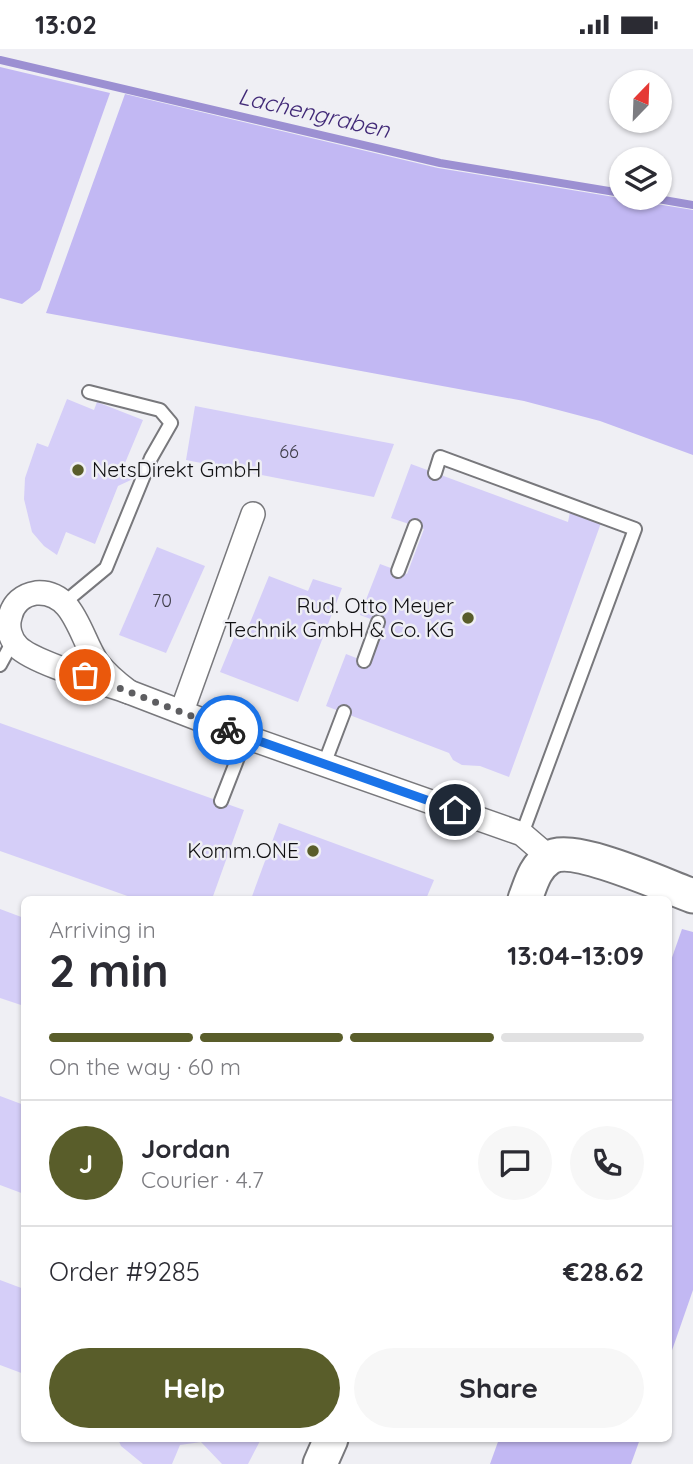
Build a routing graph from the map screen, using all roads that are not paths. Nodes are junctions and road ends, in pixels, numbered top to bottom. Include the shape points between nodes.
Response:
1 (89, 392) dead end
2 (435, 473) dead end
3 (253, 514) dead end
4 (415, 526) dead end
5 (398, 571) dead end
6 (65, 602) junction
7 (378, 622) dead end
8 (13, 641) junction
9 (363, 661) dead end
10 (0, 665) edge
11 (129, 692) junction
12 (182, 711) junction
13 (344, 712) dead end
14 (247, 737) junction
15 (324, 762) junction
16 (221, 801) dead end
17 (522, 834) junction
18 (550, 858) junction
19 (526, 896) edge
20 (693, 896) edge
21 (331, 1442) edge
22 (332, 1442) edge
23 (320, 1464) edge
24 (332, 1464) edge

1 - 6 lane via 160,410 171,423 151,458 106,568
2 - 17 lane via 440,457 635,529
3 - 12 street
4 - 5 lane
6 - 8 street via 43,592 19,600 9,617
6 - 11 street via 97,661
7 - 9 lane
8 - 10 lane
8 - 11 street via 27,653
11 - 12 street
12 - 14 street
13 - 15 lane
14 - 15 street
14 - 16 lane
15 - 17 street
17 - 18 street
18 - 19 street via 536,870
18 - 20 street via 562,853 586,858
21 - 23 street
22 - 24 street

